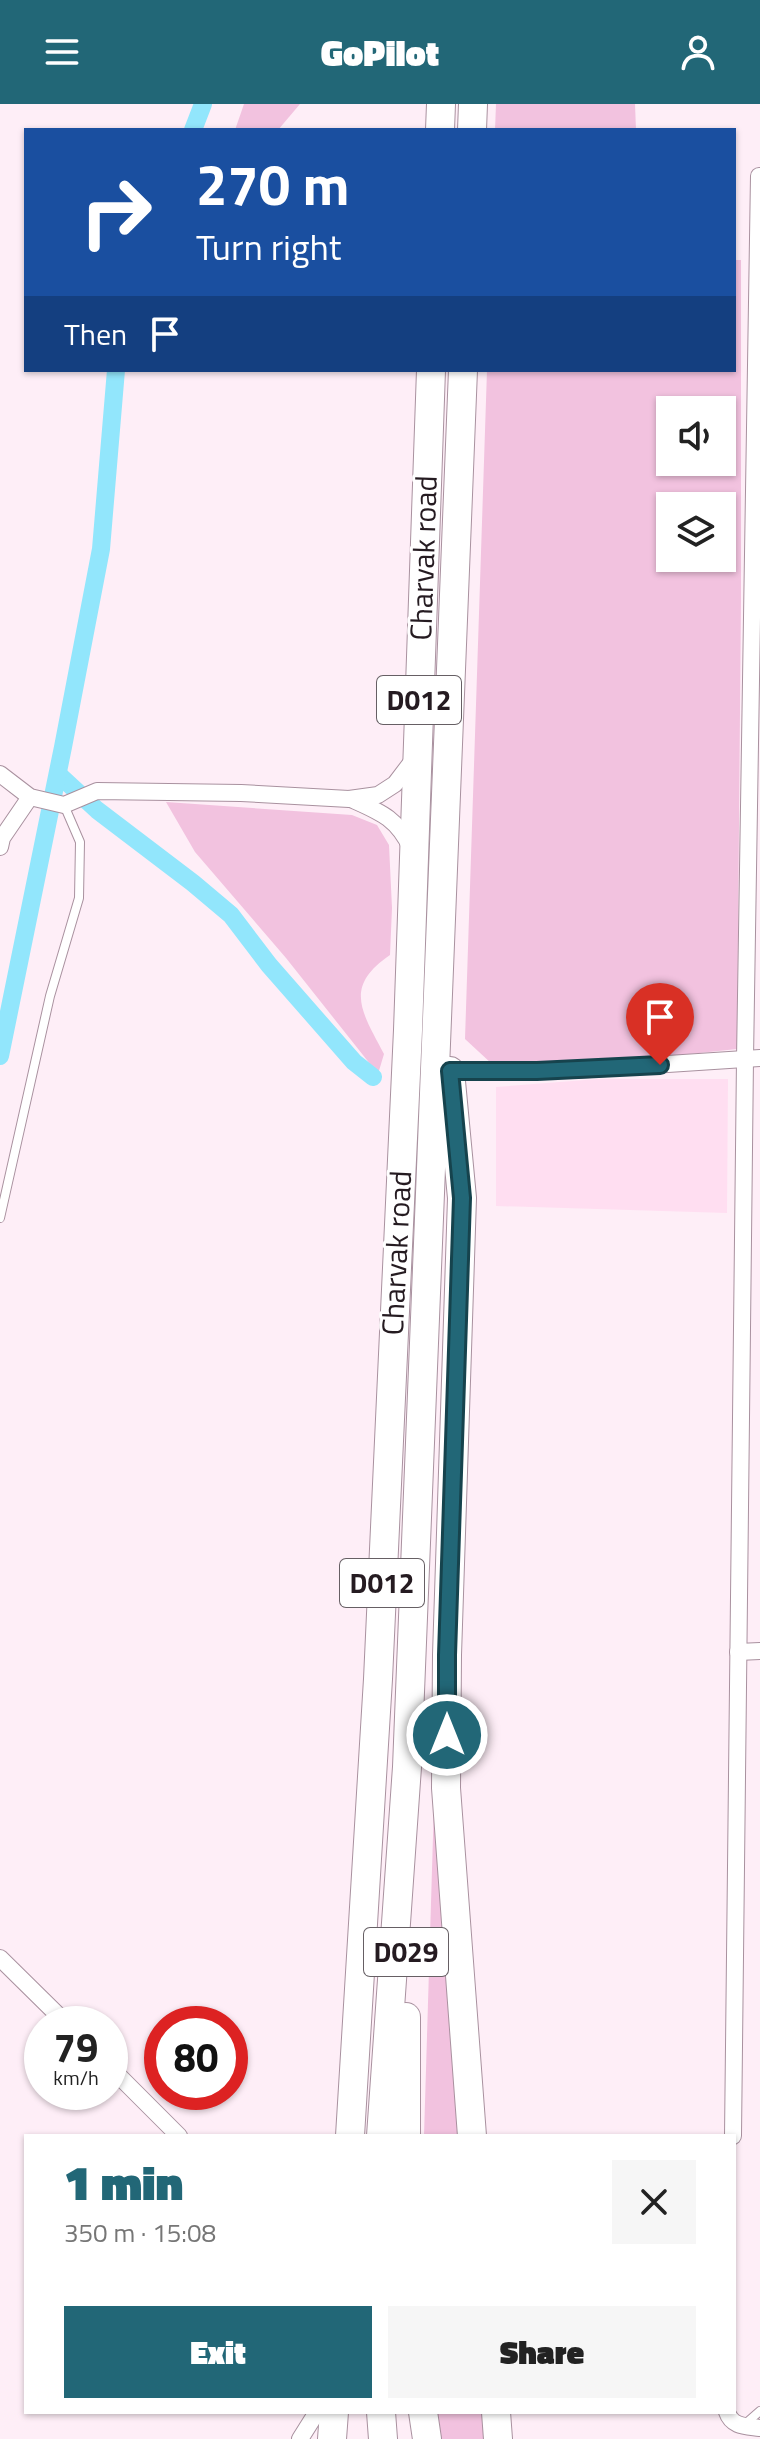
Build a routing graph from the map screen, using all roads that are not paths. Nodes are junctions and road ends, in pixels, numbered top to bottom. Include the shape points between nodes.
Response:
1 (441, 104) edge
2 (473, 104) edge
3 (440, 128) edge
4 (472, 128) edge
5 (759, 176) edge
6 (431, 372) edge
7 (463, 372) edge
8 (418, 745) junction
9 (0, 774) edge
10 (30, 797) junction
11 (349, 799) junction
12 (64, 805) junction
13 (0, 847) edge
14 (413, 852) junction
15 (438, 1010) junction
16 (752, 1058) edge
17 (450, 1071) junction
18 (0, 1218) edge
19 (760, 1651) edge
20 (738, 1652) junction
21 (407, 1767) junction
22 (0, 1958) edge
23 (49, 2006) edge
24 (128, 2085) edge
25 (177, 2134) edge
26 (350, 2134) edge
27 (381, 2134) edge
28 (406, 2134) edge
29 (472, 2134) edge
30 (733, 2134) edge
31 (760, 2411) edge
32 (316, 2414) edge
33 (334, 2414) edge
34 (350, 2414) edge
35 (381, 2414) edge
36 (423, 2414) edge
37 (496, 2414) edge
38 (728, 2414) edge
39 (752, 2427) edge
40 (300, 2439) edge
41 (332, 2439) edge
42 (352, 2439) edge
43 (383, 2439) edge
44 (427, 2439) edge
45 (498, 2439) edge

1 - 3 highway
2 - 4 highway
5 - 16 street
6 - 8 highway, Charvak road / D012
7 - 15 highway, Charvak road / D012
8 - 11 street via 395,784 378,795
8 - 14 highway, Charvak road / D012
9 - 10 street
10 - 12 street
10 - 13 street
11 - 12 street via 97,791
11 - 14 street via 391,819
12 - 18 lane via 80,842 79,898 50,996
14 - 26 highway, Charvak road / D012 via 379,1663
15 - 17 highway
15 - 21 highway, Charvak road / D012
16 - 17 street via 576,1070
16 - 20 street
17 - 29 highway via 462,1198 446,1788
19 - 20 street
20 - 30 street
21 - 27 highway, Charvak road / D012
21 - 28 highway, Charvak road / D029
22 - 23 street
24 - 25 street
31 - 39 lane
32 - 40 street
33 - 41 highway
34 - 42 highway
35 - 43 highway
36 - 44 highway
37 - 45 highway
38 - 39 street via 732,2421

